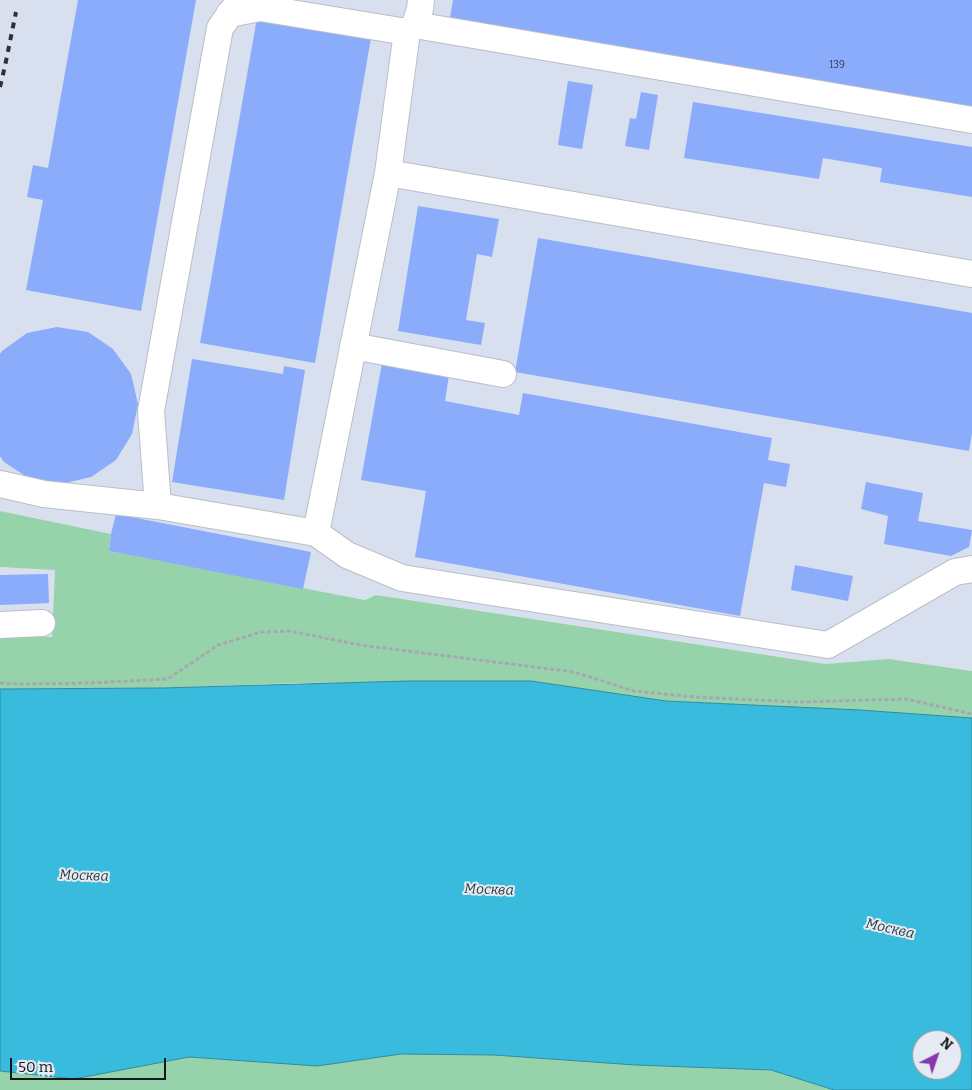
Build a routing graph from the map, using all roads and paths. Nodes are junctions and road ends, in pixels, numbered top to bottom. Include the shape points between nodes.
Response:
1 (421, 0) edge
2 (234, 7) edge
3 (411, 29) junction
4 (972, 120) edge
5 (388, 173) junction
6 (972, 274) edge
7 (353, 346) junction
8 (503, 374) dead end
9 (0, 484) edge
10 (158, 506) junction
11 (316, 533) junction
12 (972, 569) edge
13 (42, 623) dead end
14 (0, 625) edge
15 (0, 683) edge
16 (972, 714) edge

1 - 3 lane
2 - 3 lane
2 - 10 lane via 220,28 151,411
3 - 4 lane
3 - 5 lane
5 - 6 lane
5 - 7 lane
7 - 8 lane
7 - 11 lane
9 - 10 lane via 44,494
10 - 11 lane
11 - 12 lane via 347,555 402,578 828,645 955,572
13 - 14 lane
15 - 16 path via 168,679 218,645 261,632 289,631 360,645 574,672 634,691 798,702 906,698

